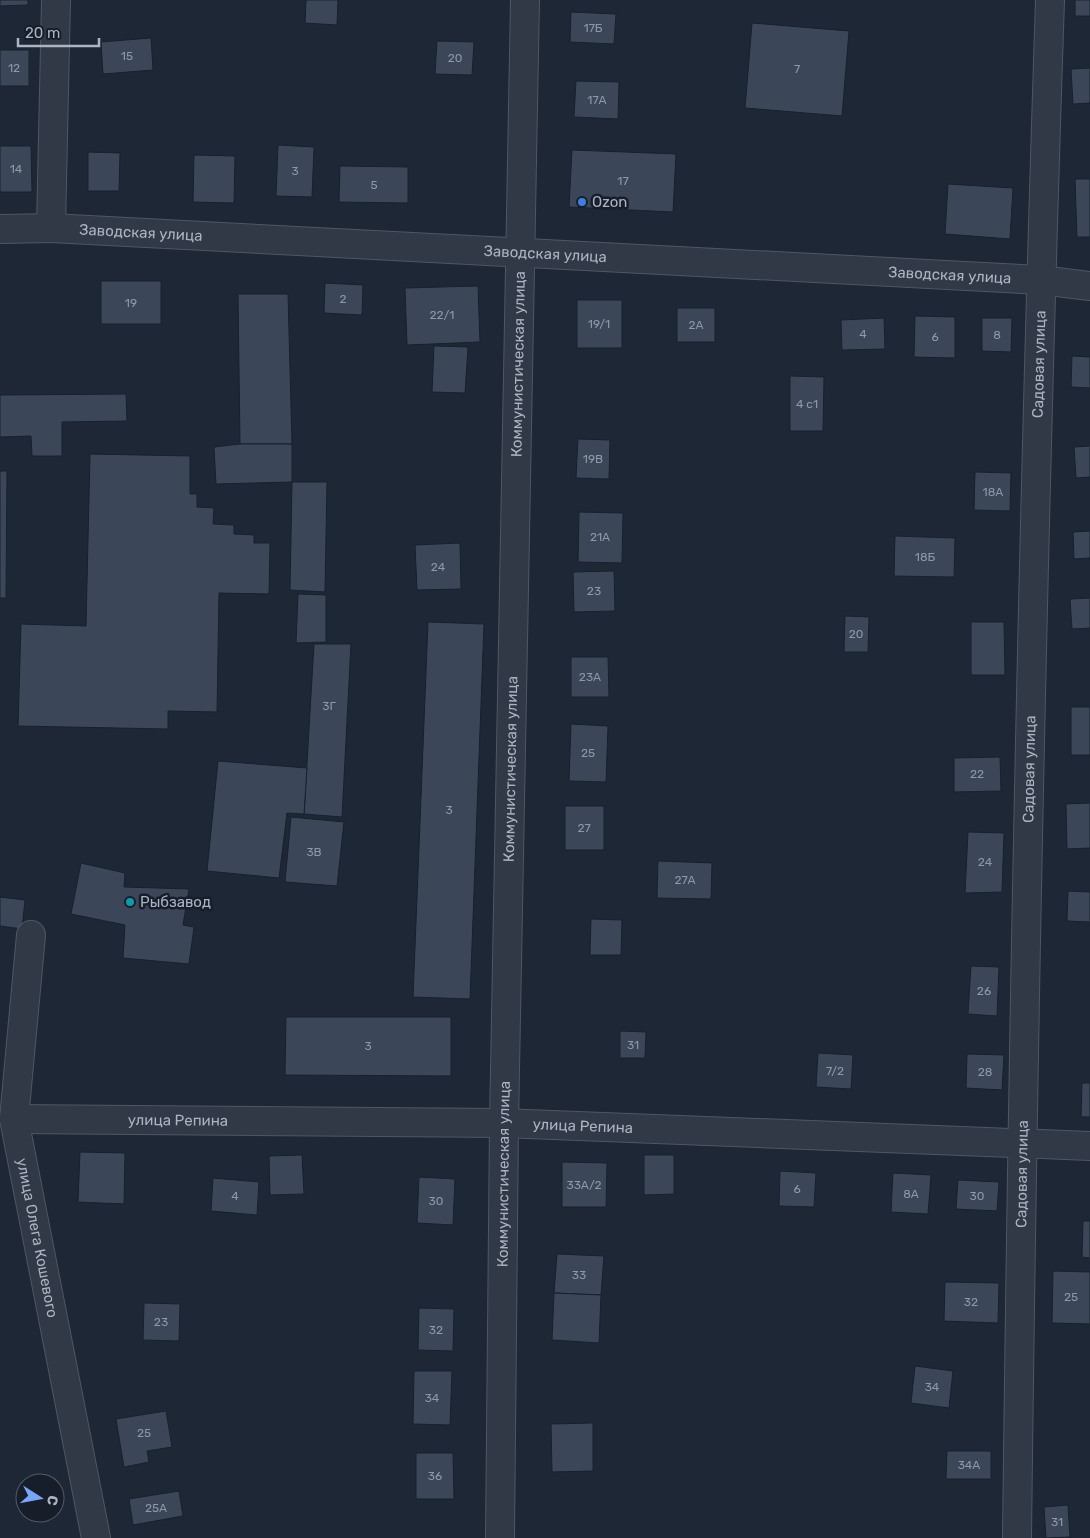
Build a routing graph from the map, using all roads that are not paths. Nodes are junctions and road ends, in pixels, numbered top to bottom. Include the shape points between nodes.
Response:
1 (56, 0) edge
2 (526, 0) edge
3 (1050, 0) edge
4 (51, 228) junction
5 (0, 229) edge
6 (522, 252) junction
7 (1041, 280) junction
8 (1090, 286) edge
9 (31, 935) dead end
10 (14, 1119) junction
11 (504, 1123) junction
12 (1022, 1143) junction
13 (1090, 1146) edge
14 (96, 1538) edge
15 (500, 1538) edge
16 (1016, 1538) edge

1 - 4 street
2 - 6 street, Коммунистическая улица
3 - 7 street, Садовая улица
4 - 5 street, Заводская улица
4 - 6 street, Заводская улица
6 - 7 street, Заводская улица
6 - 11 street, Коммунистическая улица
7 - 8 street, Заводская улица
7 - 12 street, Садовая улица
9 - 10 street, улица Олега Кошевого
10 - 11 street, улица Репина
10 - 14 street, улица Олега Кошевого
11 - 12 street, улица Репина
11 - 15 street, Коммунистическая улица
12 - 13 street, улица Репина
12 - 16 street, Садовая улица

